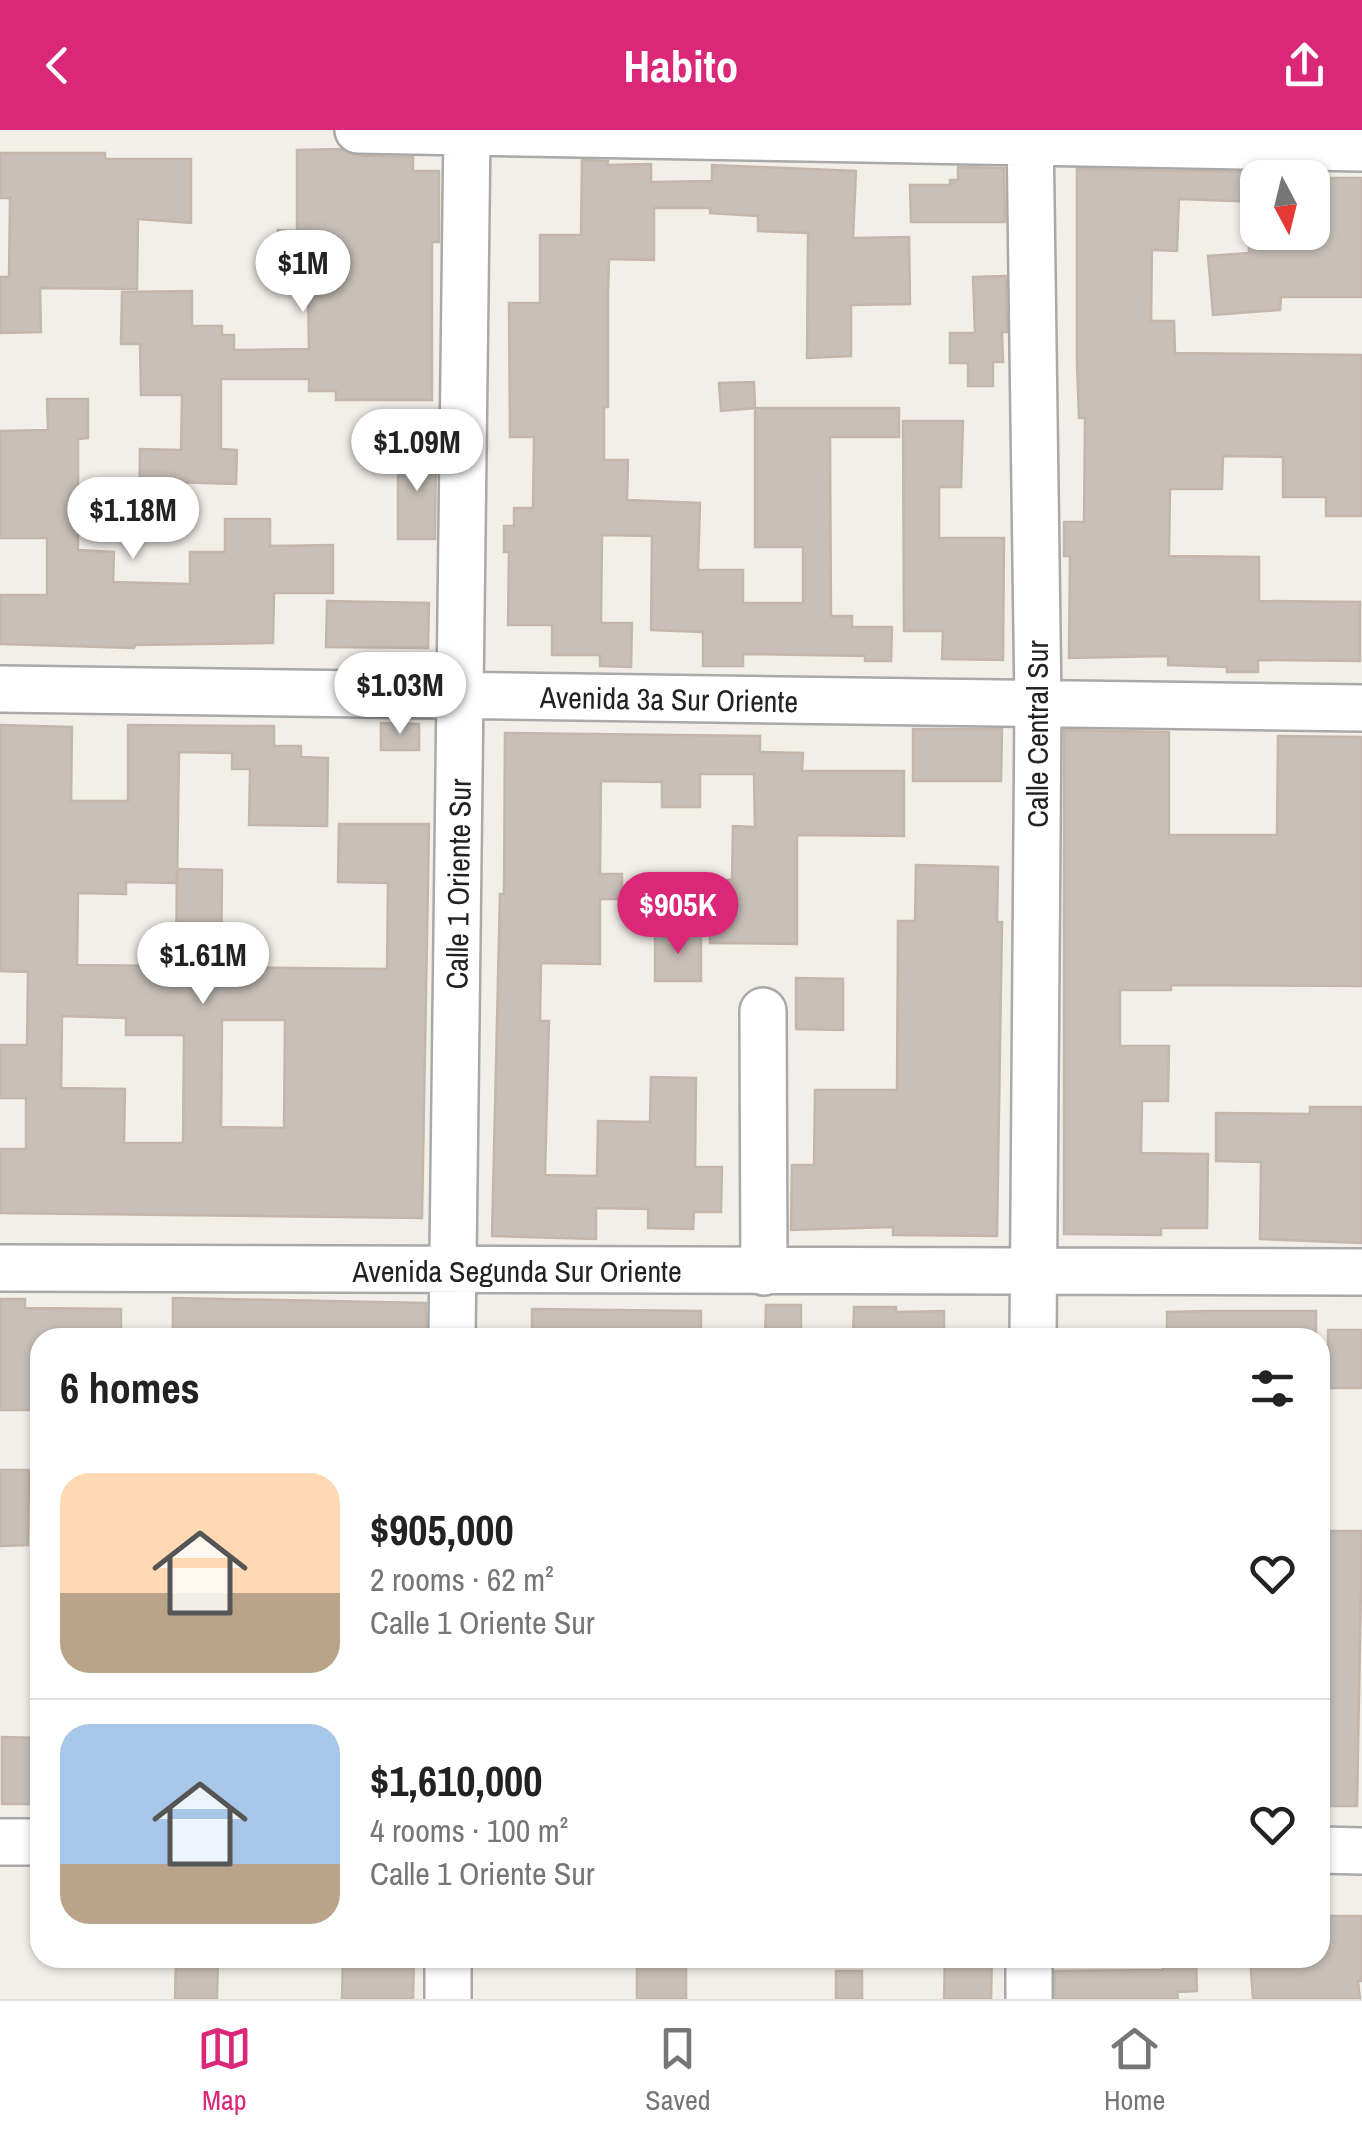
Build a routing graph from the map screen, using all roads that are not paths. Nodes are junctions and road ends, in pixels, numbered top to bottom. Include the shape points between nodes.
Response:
1 (358, 130) edge
2 (467, 131) edge
3 (1030, 136) edge
4 (1362, 148) edge
5 (0, 689) edge
6 (460, 696) junction
7 (1038, 704) junction
8 (1362, 708) edge
9 (763, 1011) dead end
10 (0, 1268) edge
11 (453, 1271) junction
12 (764, 1272) junction
13 (1362, 1272) edge
14 (1033, 1273) junction
15 (452, 1328) edge
16 (1032, 1328) edge
17 (0, 1842) edge
18 (30, 1842) edge
19 (1330, 1850) edge
20 (1362, 1851) edge
21 (448, 1968) edge
22 (1028, 1968) edge
23 (448, 1999) edge
24 (1029, 1999) edge

1 - 2 street
2 - 3 street
2 - 6 street, Calle 1 Oriente Sur
3 - 4 street
3 - 7 street, Calle Central Sur
5 - 6 street, Avenida 3a Sur Oriente
6 - 7 street, Avenida 3a Sur Oriente
6 - 11 street, Calle 1 Oriente Sur
7 - 8 street, Avenida 3a Sur Oriente
7 - 14 street, Calle Central Sur
9 - 12 street
10 - 11 street, Avenida Segunda Sur Oriente
11 - 12 street, Avenida Segunda Sur Oriente
11 - 15 street, Calle 1 Oriente Sur
12 - 14 street, Avenida Segunda Sur Oriente
13 - 14 street, Avenida Segunda Sur Oriente
14 - 16 street, Calle Central Sur
17 - 18 street
19 - 20 street
21 - 23 street
22 - 24 street

